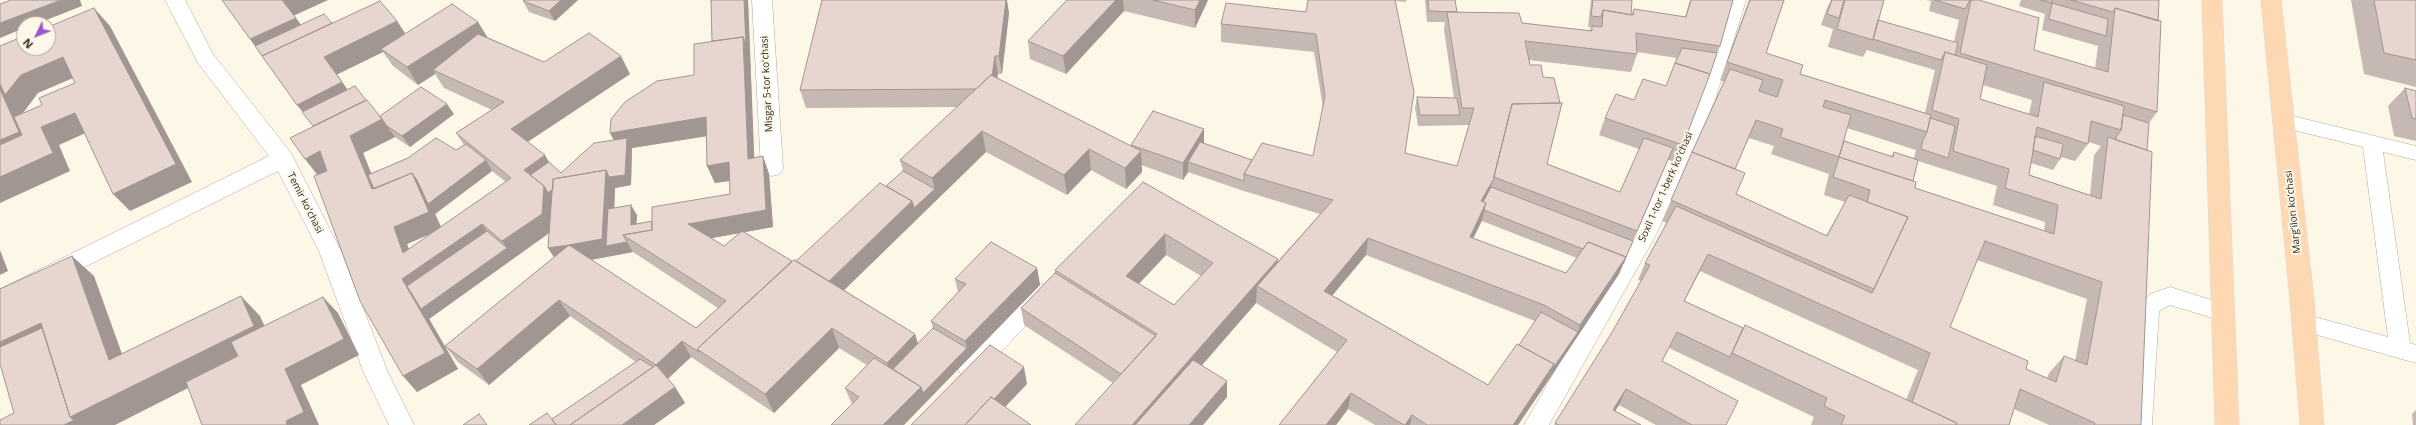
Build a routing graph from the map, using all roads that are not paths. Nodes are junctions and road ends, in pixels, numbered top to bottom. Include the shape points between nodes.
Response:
1 (175, 0) edge
2 (762, 0) edge
3 (1736, 0) edge
4 (2212, 0) edge
5 (2271, 0) edge
6 (2284, 121) junction
7 (2372, 142) junction
8 (2416, 153) edge
9 (282, 159) junction
10 (772, 168) dead end
11 (1058, 276) edge
12 (0, 300) edge
13 (2223, 312) junction
14 (2304, 323) junction
15 (2408, 352) edge
16 (953, 385) edge
17 (402, 425) edge
18 (1536, 425) edge
19 (2141, 425) edge
20 (2227, 425) edge
21 (2312, 425) edge

1 - 9 street, Temir ko'chasi via 205,58
2 - 10 street, Misgar 5-tor koʻchasi
3 - 18 street, Soxil 1-tor 1-berk koʻchasi via 1705,100 1646,233
4 - 13 main road
5 - 6 main road, Margʻilon koʻchasi
6 - 7 lane
6 - 14 main road, Margʻilon koʻchasi
7 - 8 lane
7 - 15 lane
9 - 12 street
9 - 17 street, Temir ko'chasi via 330,251 375,371
11 - 16 street
13 - 19 lane via 2170,296 2156,300 2149,307
13 - 20 main road
14 - 15 lane
14 - 21 main road, Margʻilon koʻchasi

